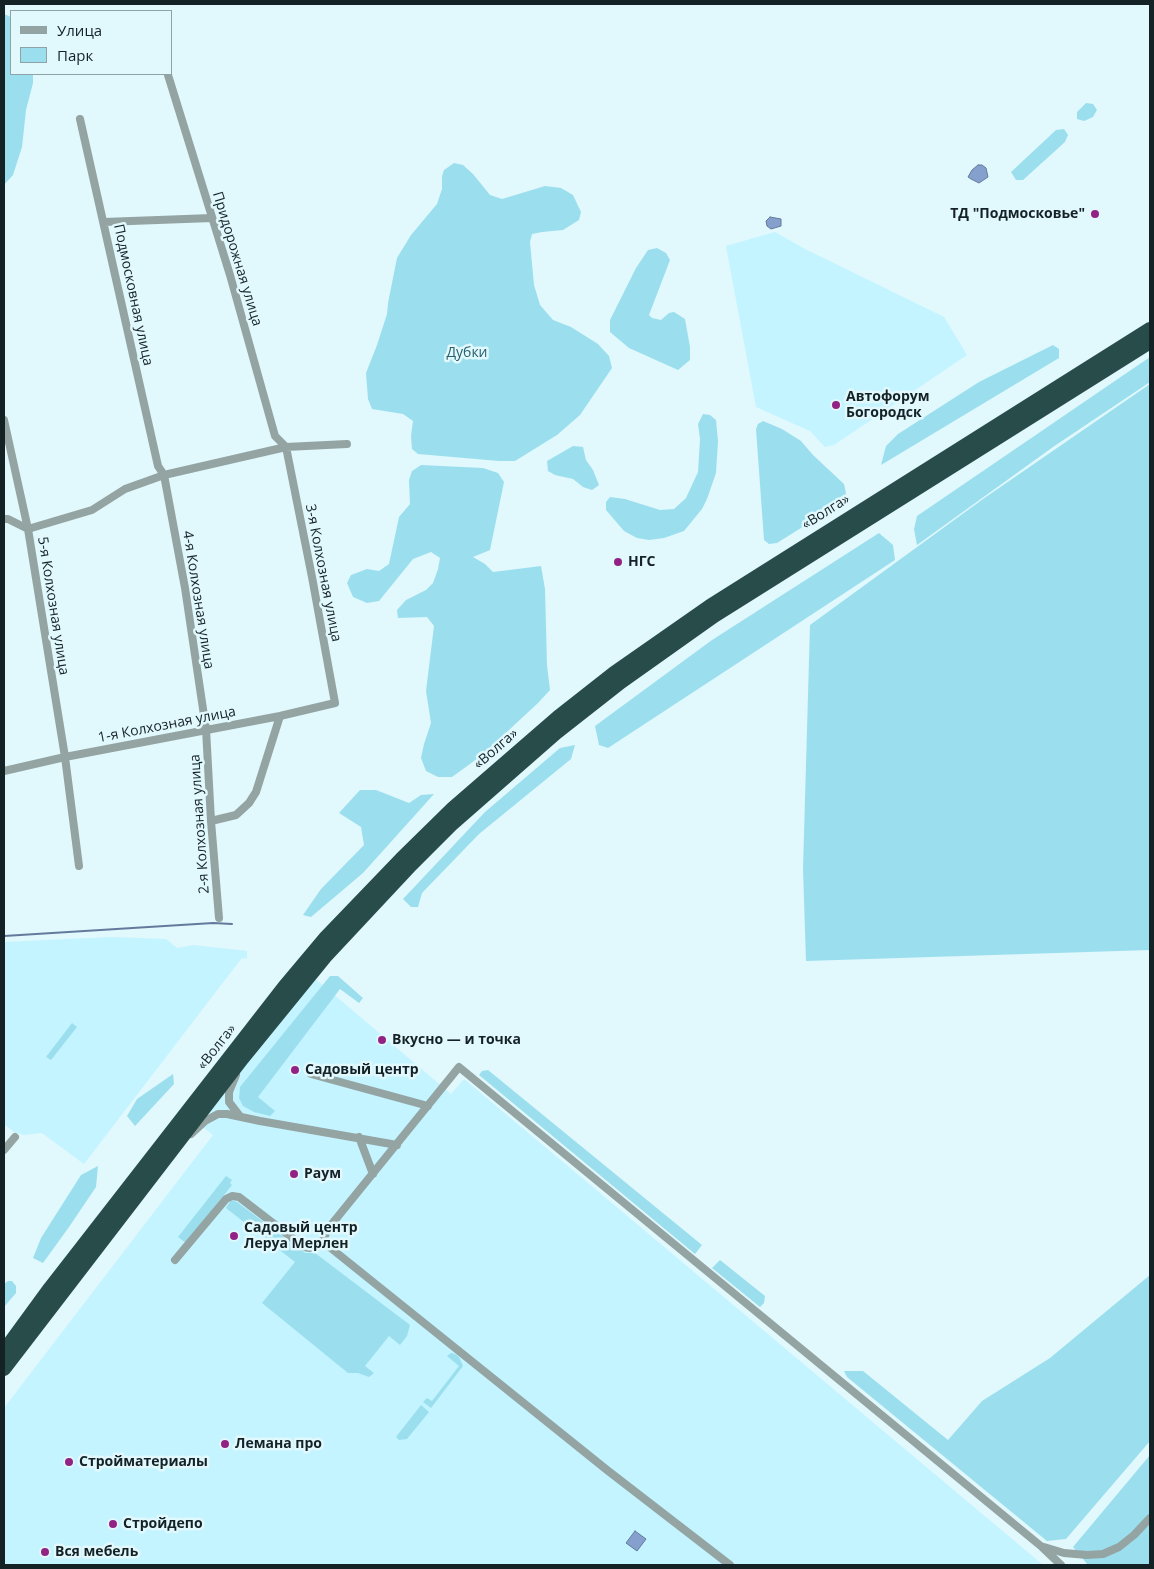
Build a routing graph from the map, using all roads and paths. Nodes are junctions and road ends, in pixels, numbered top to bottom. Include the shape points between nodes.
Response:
1 (168, 75) edge
2 (80, 119) dead end
3 (212, 218) junction
4 (104, 222) junction
5 (1150, 329) edge
6 (1150, 342) edge
7 (4, 420) edge
8 (347, 444) dead end
9 (286, 447) junction
10 (12, 459) junction
11 (4, 461) edge
12 (164, 475) junction
13 (4, 519) edge
14 (28, 529) junction
15 (335, 703) joint
16 (280, 716) junction
17 (206, 729) junction
18 (65, 757) junction
19 (4, 771) edge
20 (211, 822) junction
21 (78, 866) dead end
22 (219, 918) dead end
23 (242, 1059) junction
24 (311, 1074) dead end
25 (428, 1106) junction
26 (240, 1115) junction
27 (15, 1137) dead end
28 (359, 1137) junction
29 (397, 1144) junction
30 (4, 1150) edge
31 (171, 1152) junction
32 (373, 1174) junction
33 (324, 1239) junction
34 (175, 1260) dead end
35 (4, 1352) edge
36 (4, 1369) edge
37 (1150, 1518) edge
38 (1042, 1547) junction
39 (730, 1565) edge
40 (1061, 1565) edge

1 - 3 street, Придорожная улица
2 - 4 street, Подмосковная улица
3 - 4 street
3 - 9 street, Придорожная улица via 275,436
4 - 12 street, Подмосковная улица via 158,466
5 - 35 highway, «Волга» via 690,619 558,717 453,808 326,937 284,986
6 - 23 highway, «Волга» via 738,600 621,682 556,733 451,825 344,935
7 - 10 street, 5-я Колхозная улица
8 - 9 street
9 - 12 street
9 - 15 street, 3-я Колхозная улица
10 - 11 street
10 - 14 street, 5-я Колхозная улица
12 - 14 street via 125,489 92,510
12 - 17 street, 4-я Колхозная улица
13 - 14 street
14 - 18 street, 5-я Колхозная улица
15 - 16 street, 1-я Колхозная улица
16 - 17 street, 1-я Колхозная улица
16 - 20 street via 256,792 249,803 236,816
17 - 18 street, 1-я Колхозная улица
17 - 20 street, 2-я Колхозная улица
18 - 19 street, 1-я Колхозная улица
18 - 21 street, 5-я Колхозная улица
20 - 22 street, 2-я Колхозная улица
23 - 26 street via 229,1092 229,1102
23 - 31 highway, «Волга»
24 - 25 street
25 - 29 street
25 - 38 street via 459,1067
26 - 28 street
26 - 31 street via 218,1114 205,1121
27 - 30 street
28 - 29 street
28 - 32 street
29 - 32 street
31 - 36 highway, «Волга»
32 - 33 street via 327,1230
33 - 34 street via 316,1246 304,1247 232,1196 226,1198
33 - 39 street via 344,1260
37 - 38 street via 1119,1547 1103,1554 1071,1554
38 - 40 street

